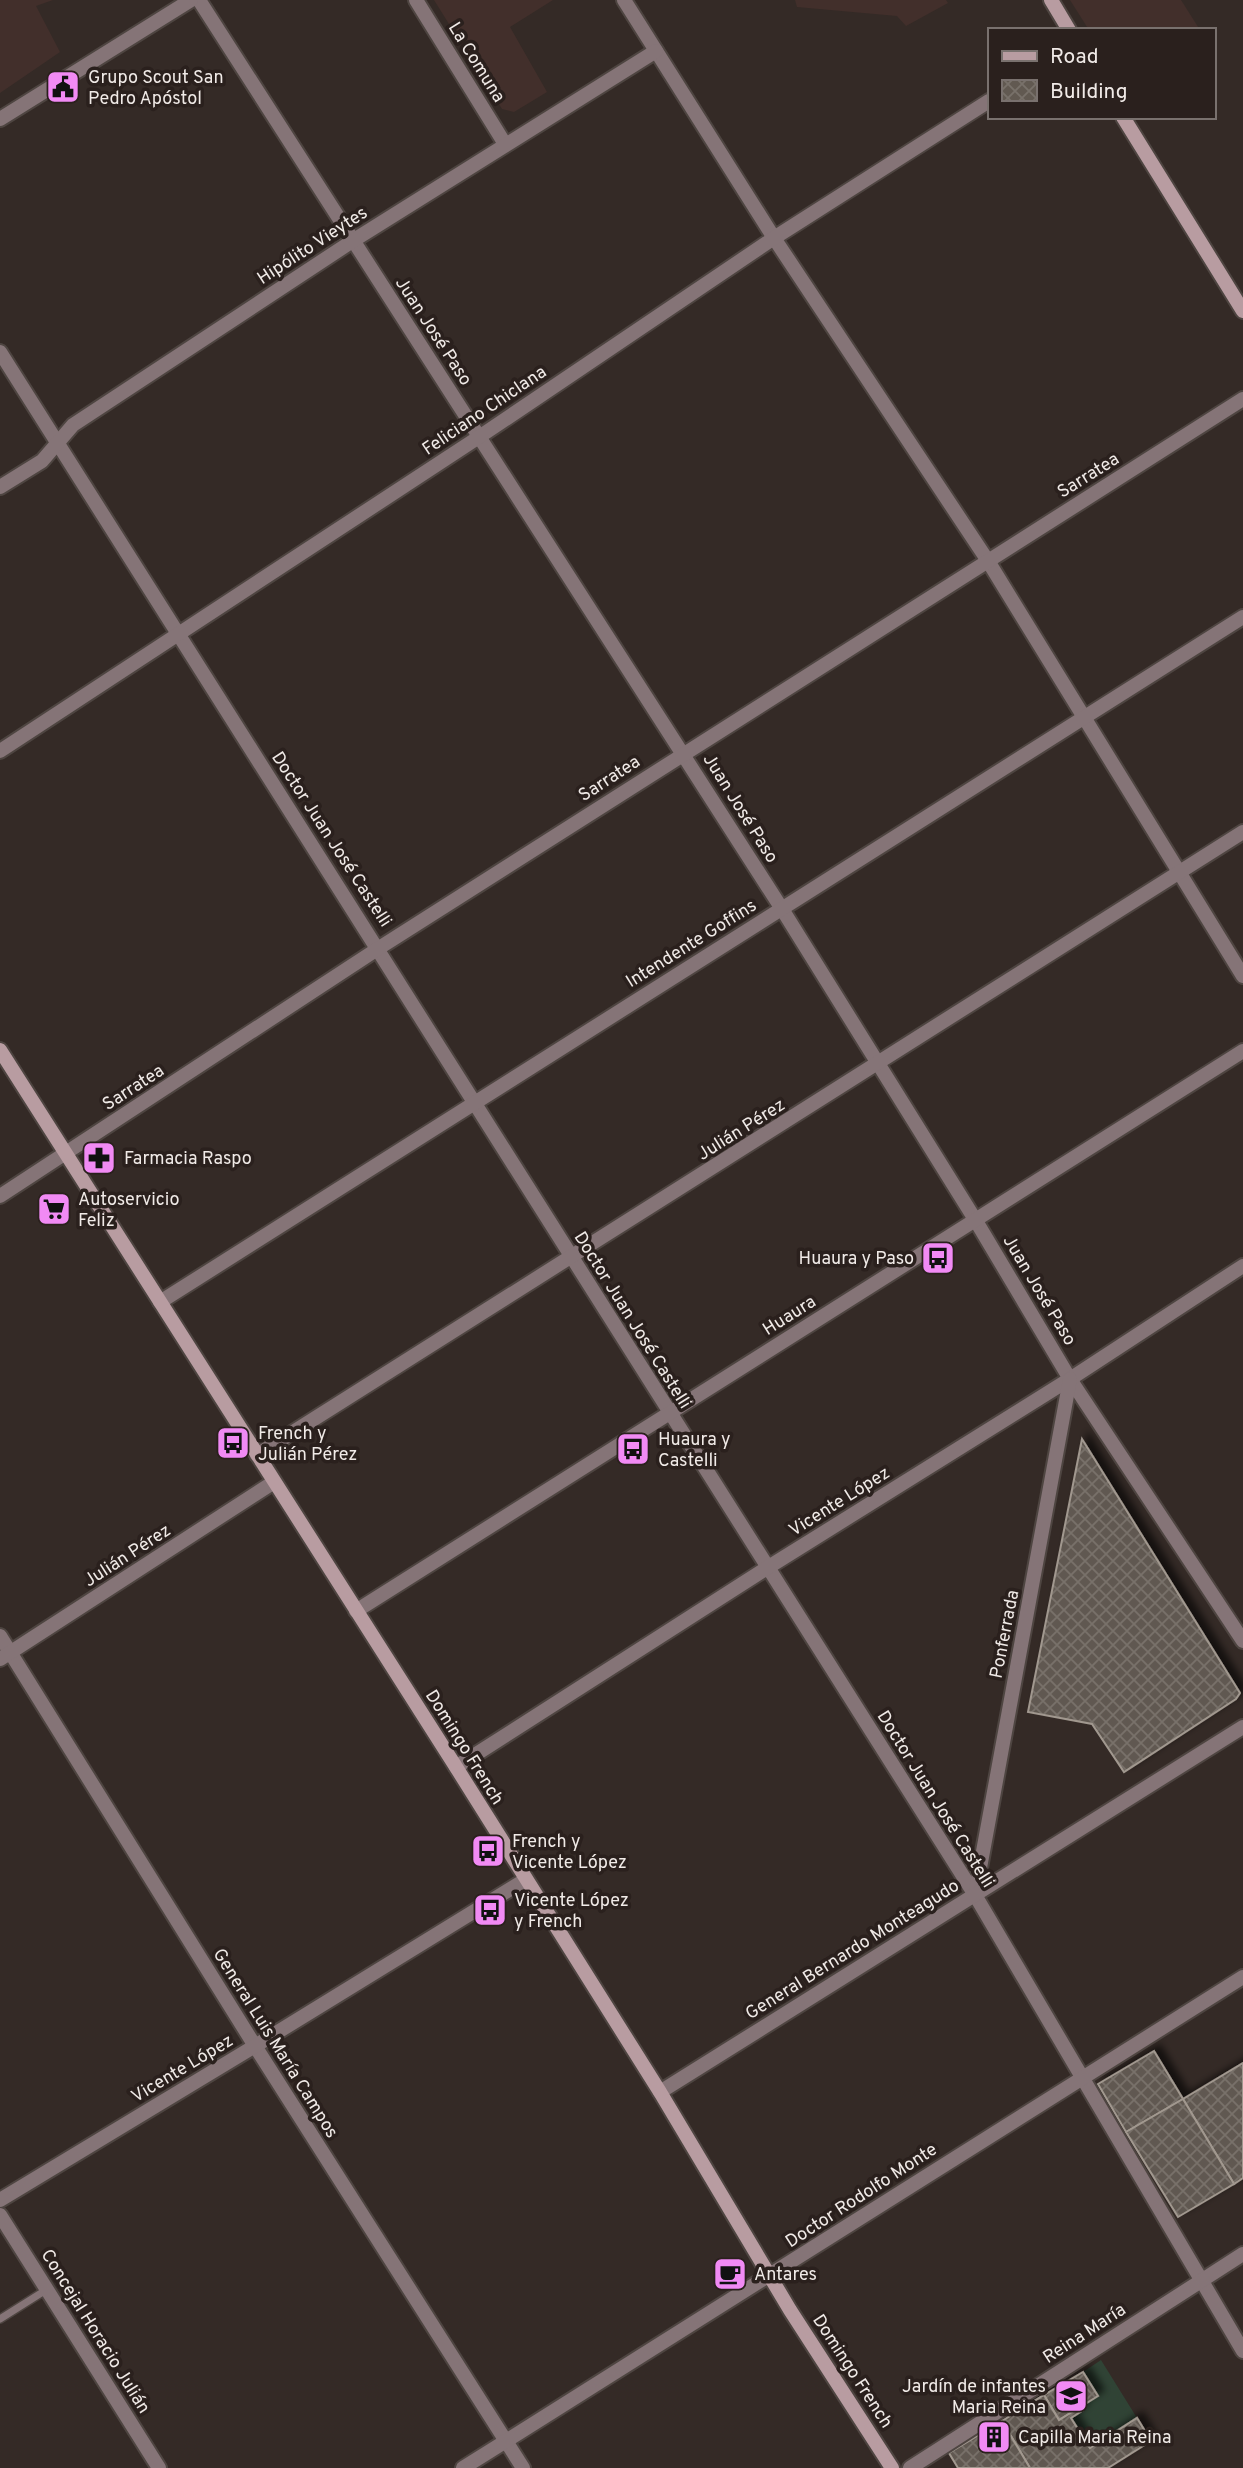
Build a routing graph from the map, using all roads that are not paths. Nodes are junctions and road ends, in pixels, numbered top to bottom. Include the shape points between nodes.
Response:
1 (191, 0) edge
2 (199, 0) edge
3 (416, 0) edge
4 (624, 0) edge
5 (1051, 0) edge
6 (1068, 28) edge
7 (656, 51) junction
8 (988, 102) edge
9 (0, 119) edge
10 (1124, 119) edge
11 (505, 144) junction
12 (774, 237) junction
13 (354, 240) junction
14 (1243, 311) edge
15 (0, 352) edge
16 (1243, 399) edge
17 (479, 437) junction
18 (58, 442) junction
19 (0, 487) edge
20 (988, 561) junction
21 (1243, 617) edge
22 (178, 636) junction
23 (1086, 718) junction
24 (0, 751) edge
25 (683, 754) junction
26 (1243, 832) edge
27 (1178, 873) junction
28 (782, 909) junction
29 (379, 948) junction
30 (1243, 975) edge
31 (0, 1050) edge
32 (1243, 1051) edge
33 (878, 1065) junction
34 (475, 1102) junction
35 (66, 1154) junction
36 (0, 1196) edge
37 (976, 1221) junction
38 (572, 1258) junction
39 (1243, 1266) edge
40 (160, 1302) junction
41 (1070, 1380) junction
42 (668, 1412) junction
43 (257, 1455) junction
44 (274, 1482) junction
45 (767, 1568) junction
46 (356, 1611) junction
47 (0, 1636) edge
48 (1243, 1641) edge
49 (5, 1656) edge
50 (1243, 1727) edge
51 (456, 1767) junction
52 (525, 1880) junction
53 (975, 1895) junction
54 (1243, 1977) edge
55 (255, 2046) junction
56 (1081, 2077) junction
57 (660, 2092) junction
58 (0, 2200) edge
59 (0, 2215) edge
60 (1243, 2254) edge
61 (771, 2276) junction
62 (1202, 2280) junction
63 (47, 2289) junction
64 (0, 2319) edge
65 (1243, 2351) edge
66 (507, 2441) junction
67 (159, 2468) edge
68 (464, 2468) edge
69 (523, 2468) edge
70 (892, 2468) edge
71 (910, 2468) edge

1 - 9 street
2 - 13 street, Juan José Paso
3 - 11 street, La Comuna
4 - 7 street
5 - 6 street
7 - 11 street, Hipólito Vieytes
7 - 12 street
8 - 12 street, Feliciano Chiclana
10 - 14 street
11 - 13 street, Hipólito Vieytes
12 - 17 street, Feliciano Chiclana
12 - 20 street
13 - 17 street, Juan José Paso
13 - 18 street, Hipólito Vieytes via 73,425
15 - 18 street, Doctor Juan José Castelli
16 - 20 street, Sarratea
17 - 22 street, Feliciano Chiclana
17 - 25 street, Juan José Paso
18 - 19 street, Hipólito Vieytes via 42,461
18 - 22 street, Doctor Juan José Castelli
20 - 23 street
20 - 25 street, Sarratea
21 - 23 street, Intendente Goffins
22 - 24 street, Feliciano Chiclana
22 - 29 street, Doctor Juan José Castelli
23 - 27 street
23 - 28 street, Intendente Goffins
25 - 28 street, Juan José Paso
25 - 29 street, Sarratea
26 - 27 street, Julián Pérez
27 - 30 street
27 - 33 street, Julián Pérez
28 - 33 street, Juan José Paso
28 - 34 street, Intendente Goffins
29 - 34 street, Doctor Juan José Castelli
29 - 35 street, Sarratea
31 - 35 street, Domingo French
32 - 37 street, Huaura
33 - 37 street, Juan José Paso
33 - 38 street, Julián Pérez
34 - 38 street, Doctor Juan José Castelli
34 - 40 street, Intendente Goffins
35 - 36 street, Sarratea
35 - 40 street, Domingo French
37 - 41 street, Juan José Paso
37 - 42 street, Huaura
38 - 42 street, Doctor Juan José Castelli
38 - 43 street, Julián Pérez
39 - 41 street, Vicente López
40 - 43 street, Domingo French
41 - 45 street, Vicente López
41 - 48 street, Juan José Paso
41 - 53 street, Ponferrada
42 - 45 street, Doctor Juan José Castelli
42 - 46 street, Huaura
43 - 44 street, Domingo French
44 - 46 street, Domingo French
44 - 49 street, Julián Pérez
45 - 51 street, Vicente López
45 - 53 street, Doctor Juan José Castelli
46 - 51 street, Domingo French
47 - 49 street, General Luis María Campos
49 - 55 street, General Luis María Campos
50 - 53 street, General Bernardo Monteagudo
51 - 52 street, Domingo French
52 - 55 street, Vicente López
52 - 57 street, Domingo French
53 - 56 street, Doctor Juan José Castelli
53 - 57 street, General Bernardo Monteagudo
54 - 56 street, Doctor Rodolfo Monte
55 - 58 street, Vicente López
55 - 66 street, General Luis María Campos
56 - 61 street, Doctor Rodolfo Monte
56 - 62 street, Doctor Juan José Castelli
57 - 61 street, Domingo French
59 - 63 street, Concejal Horacio Julián
60 - 62 street, Reina María
61 - 66 street, Doctor Rodolfo Monte
61 - 70 street, Domingo French
62 - 65 street, Doctor Juan José Castelli
62 - 71 street, Reina María
63 - 64 lane
63 - 67 street, Concejal Horacio Julián
66 - 68 street, Doctor Rodolfo Monte
66 - 69 street, General Luis María Campos

